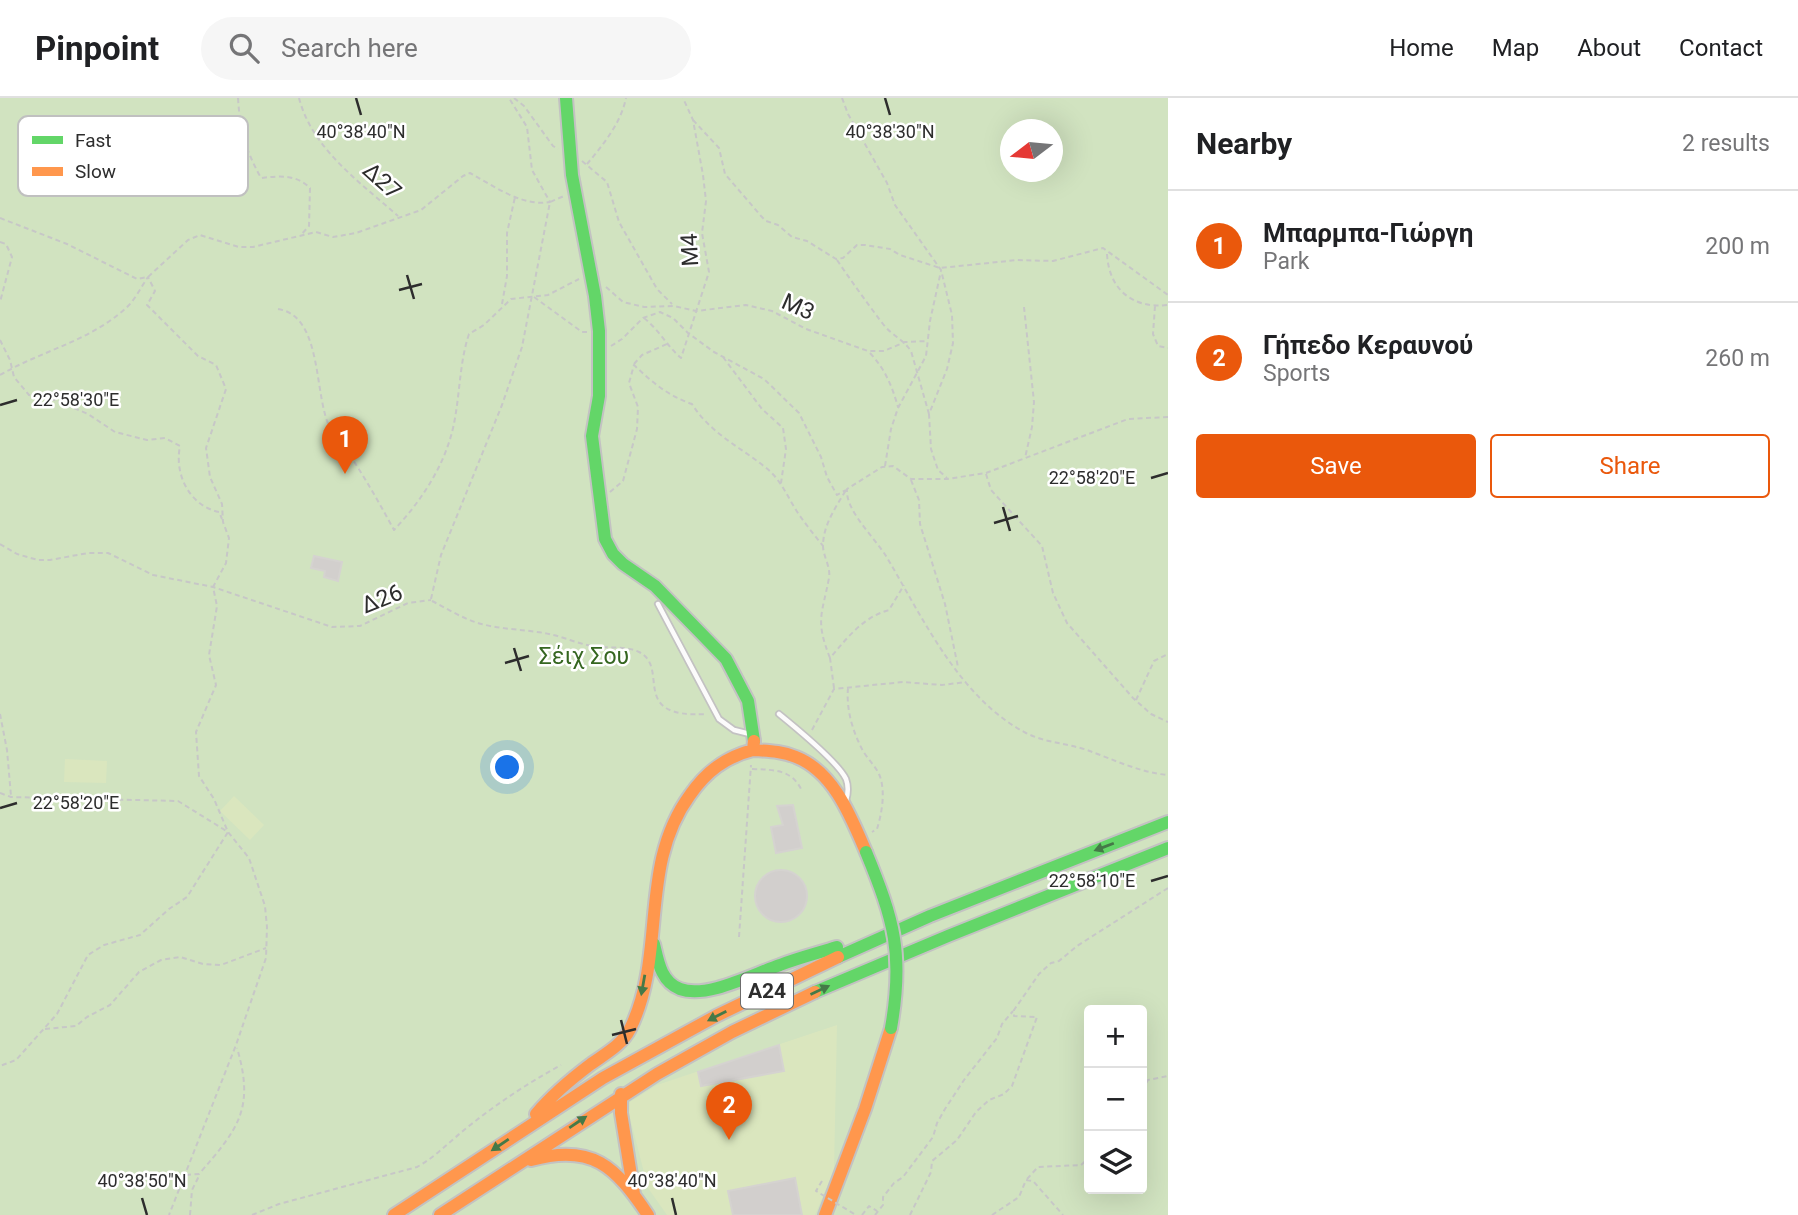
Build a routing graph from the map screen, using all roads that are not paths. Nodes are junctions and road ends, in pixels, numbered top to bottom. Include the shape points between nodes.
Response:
1 (566, 98) edge
2 (658, 604) dead end
3 (779, 714) dead end
4 (754, 735) junction
5 (753, 751) junction
6 (845, 805) junction
7 (1168, 822) edge
8 (1168, 848) edge
9 (652, 917) junction
10 (888, 934) junction
11 (621, 1094) junction
12 (526, 1127) junction
13 (634, 1194) junction
14 (462, 1200) junction
15 (394, 1215) edge
16 (440, 1215) edge
17 (648, 1215) edge
18 (825, 1215) edge

1 - 4 main road via 570,157 599,337 599,396 592,436 606,539 613,554 655,586 726,659 748,701
2 - 4 lane via 719,719 734,730
3 - 6 lane via 846,778
4 - 5 main road
5 - 6 main road via 779,751 806,762 832,785
5 - 9 main road via 712,770 692,789 673,818 660,858
6 - 18 main road, bridge via 892,920 898,991 865,1109
7 -> 10 main road, Α24
11 -> 8 main road, Α24 via 733,1031 842,979
9 - 10 main road via 661,973 670,985 694,992
9 -> 12 main road via 642,994 629,1029 611,1050 546,1101
10 -> 12 main road, Α24 via 676,1037
11 - 13 main road
14 -> 11 main road, Α24
12 -> 15 main road, Α24
13 - 14 main road via 604,1164 566,1152 526,1162
13 - 17 main road
14 - 16 main road, Α24

